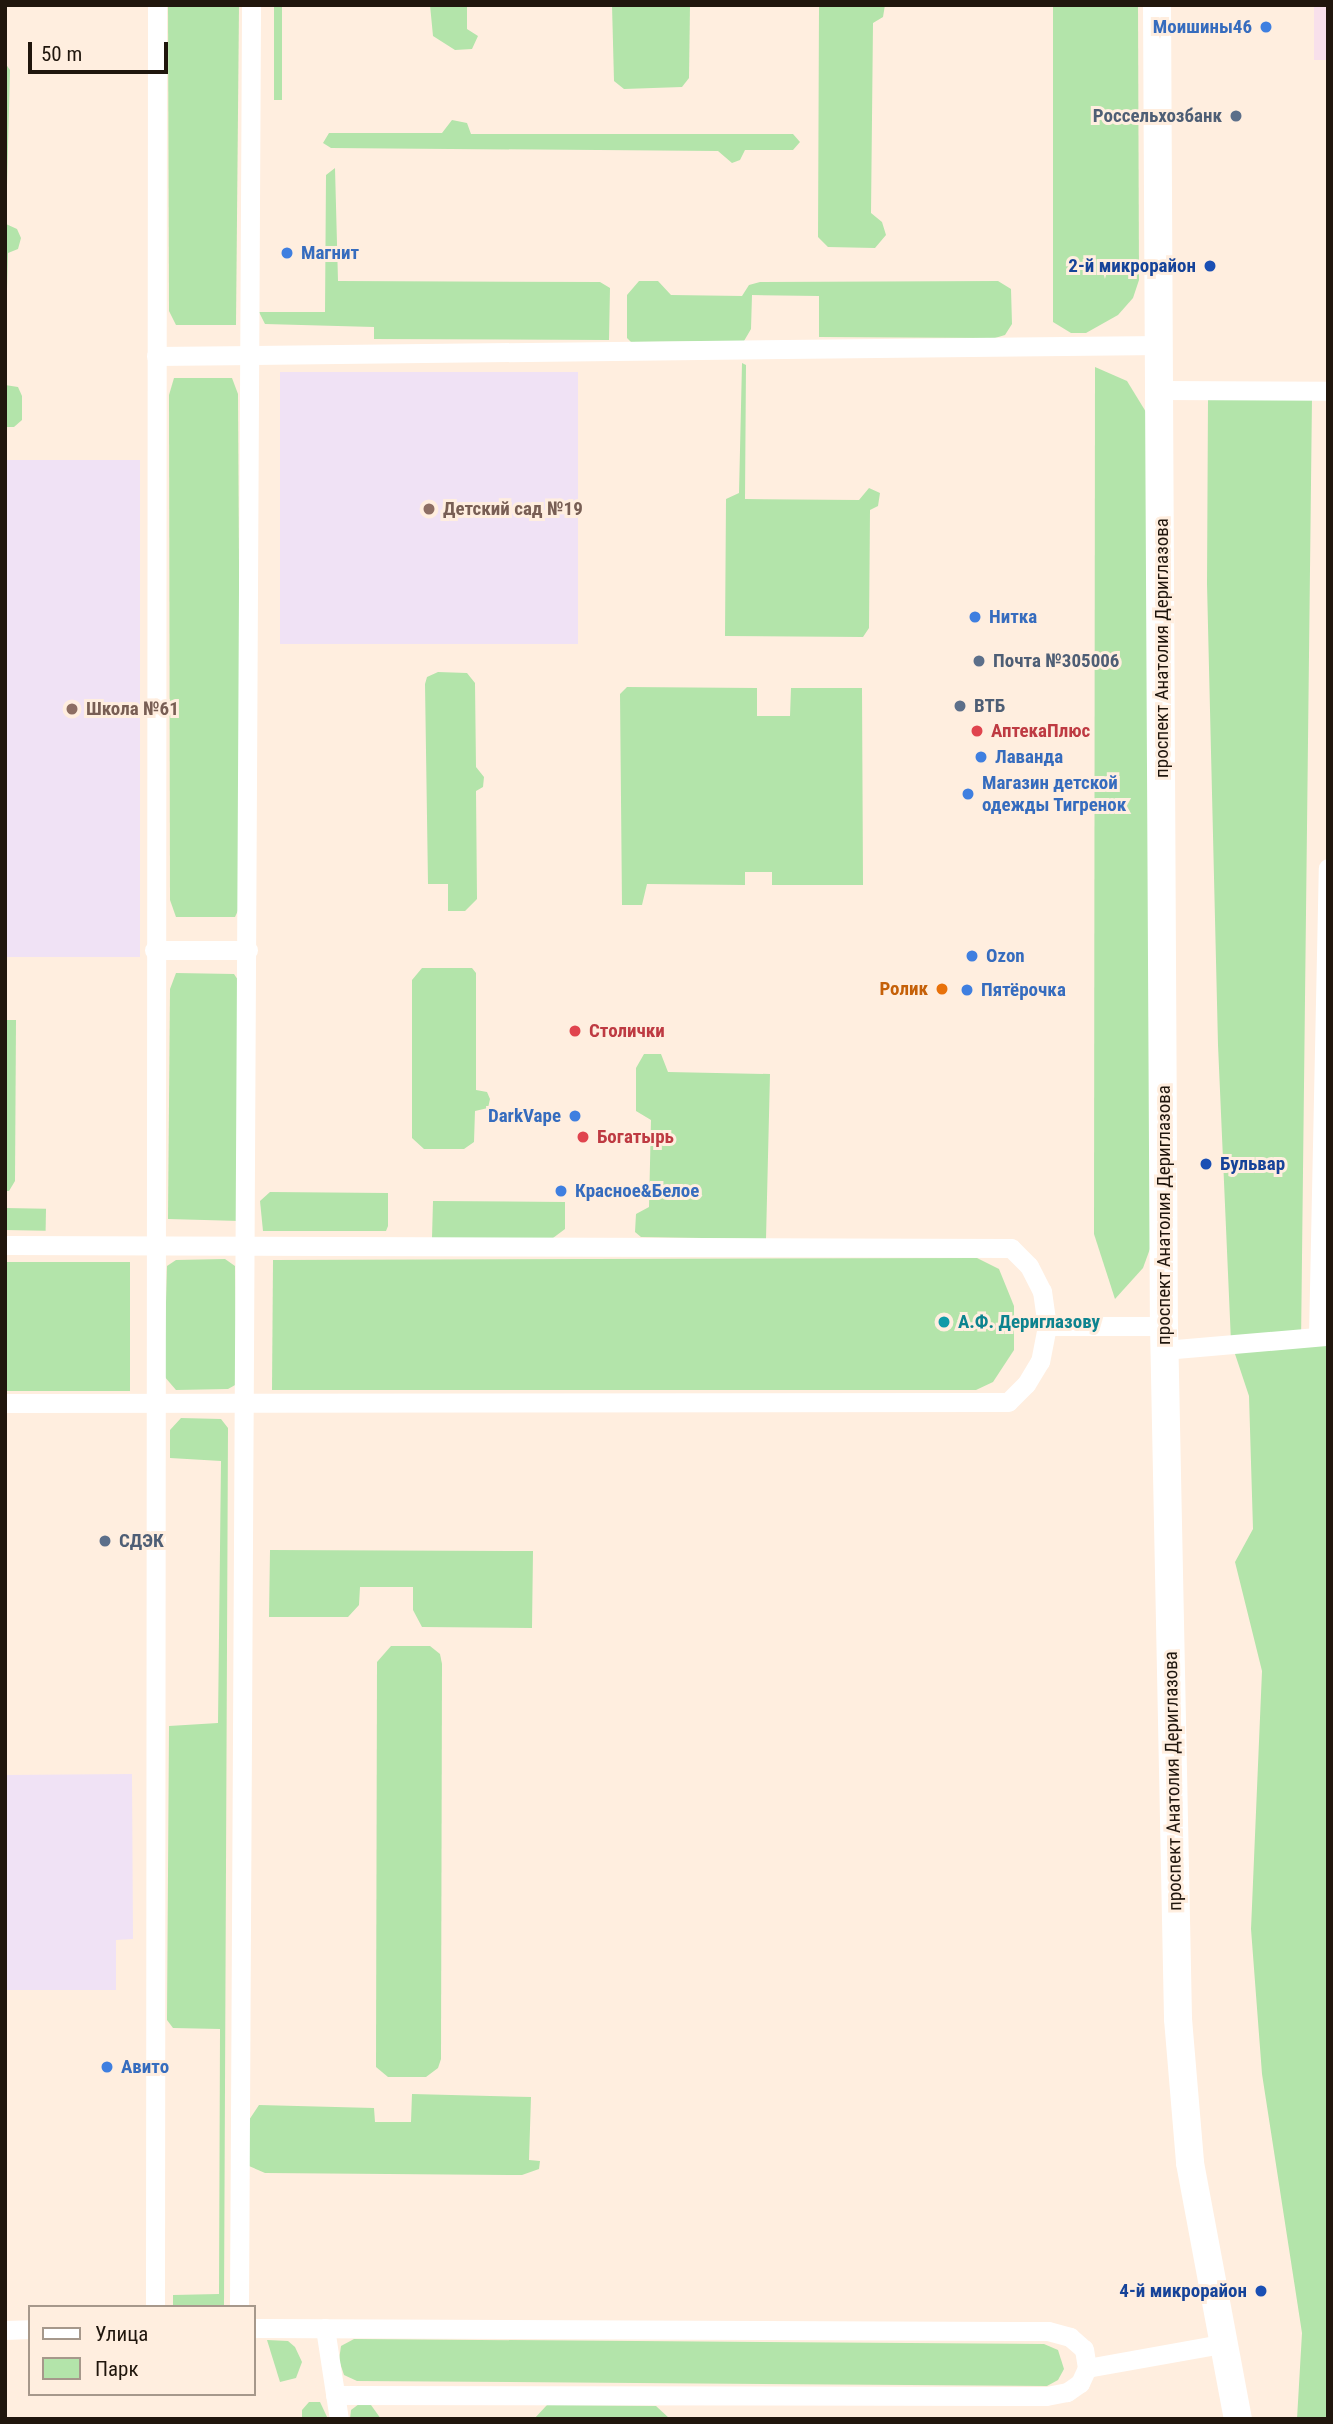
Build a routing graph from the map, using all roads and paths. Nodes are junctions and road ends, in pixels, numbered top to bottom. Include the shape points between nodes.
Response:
1 (157, 5) edge
2 (251, 5) edge
3 (1157, 5) edge
4 (1162, 345) junction
5 (250, 355) junction
6 (156, 356) junction
7 (1161, 390) junction
8 (1328, 391) edge
9 (1328, 868) edge
10 (154, 950) junction
11 (248, 950) junction
12 (5, 1245) edge
13 (153, 1246) junction
14 (247, 1246) junction
15 (1047, 1326) junction
16 (1323, 1336) edge
17 (1164, 1338) junction
18 (5, 1403) edge
19 (153, 1403) junction
20 (247, 1403) junction
21 (155, 2305) edge
22 (239, 2305) edge
23 (256, 2328) edge
24 (325, 2328) junction
25 (28, 2329) edge
26 (5, 2330) edge
27 (1222, 2344) junction
28 (1087, 2368) junction
29 (335, 2395) junction
30 (340, 2419) edge
31 (1238, 2419) edge

1 - 6 street
2 - 5 street
3 - 4 main road, проспект Анатолия Дериглазова
4 - 5 street
4 - 7 main road, проспект Анатолия Дериглазова
5 - 6 street
5 - 11 street
6 - 10 street
7 - 8 street
7 - 17 main road, проспект Анатолия Дериглазова
9 - 16 street
10 - 11 street
10 - 13 street
11 - 14 street
12 - 13 street
13 - 14 street
13 - 19 street
14 - 15 street via 1011,1248 1029,1266 1042,1291
14 - 20 street
15 - 17 street
15 - 20 street via 1040,1361 1027,1384 1008,1402
16 - 17 street
17 - 27 main road, проспект Анатолия Дериглазова via 1181,2081
18 - 19 street
19 - 20 street
19 - 21 street
20 - 22 street via 241,1445
23 - 24 street
24 - 28 street via 1048,2331 1070,2337 1084,2349
24 - 29 street
25 - 26 street
27 - 28 street
27 - 31 main road, проспект Анатолия Дериглазова
28 - 29 street via 1080,2383 1067,2392 1046,2396
29 - 30 street

